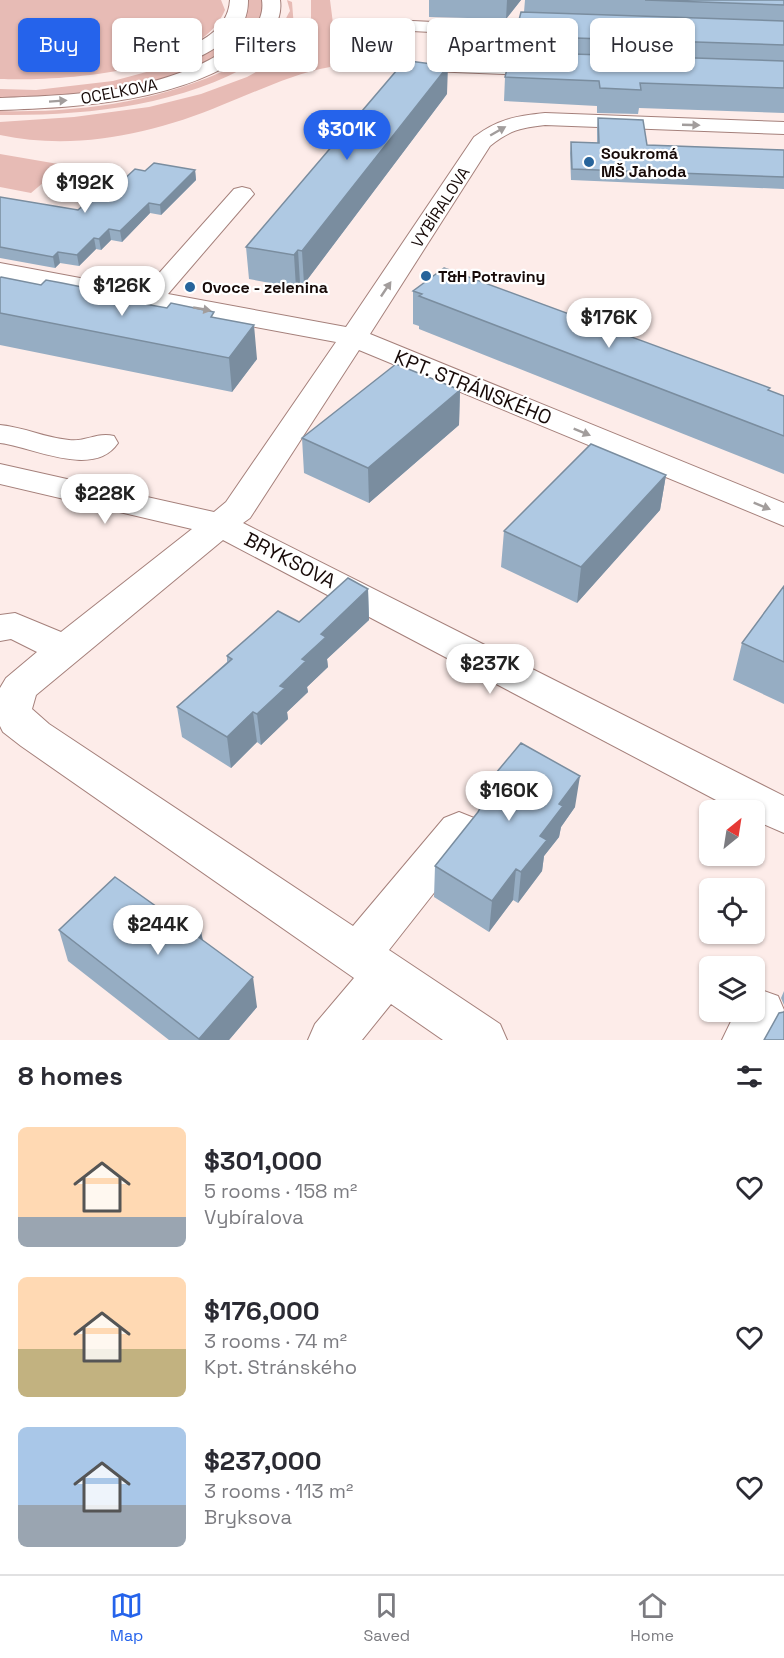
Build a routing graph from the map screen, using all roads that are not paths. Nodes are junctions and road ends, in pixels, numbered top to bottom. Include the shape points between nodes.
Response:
1 (238, 0) edge
2 (271, 0) edge
3 (415, 27) edge
4 (582, 28) edge
5 (0, 84) edge
6 (0, 104) edge
7 (784, 129) edge
8 (242, 194) dead end
9 (0, 271) edge
10 (149, 300) junction
11 (353, 337) junction
12 (0, 434) edge
13 (103, 444) dead end
14 (0, 474) edge
15 (784, 515) edge
16 (221, 525) junction
17 (0, 628) edge
18 (65, 649) junction
19 (784, 816) edge
20 (459, 830) dead end
21 (372, 965) junction
22 (332, 1040) edge
23 (483, 1040) edge

1 - 5 street, OCELKOVA via 236,19 219,36 145,69 82,82
6 -> 2 street, OCELKOVA via 104,97 195,73 226,59 258,37 269,21
3 - 4 street
11 -> 7 street, VYBÍRALOVA via 482,142 531,110
8 - 10 street
9 - 10 street, KPT. STRÁNSKÉHO
10 -> 11 street, KPT. STRÁNSKÉHO
11 -> 15 street, KPT. STRÁNSKÉHO
11 - 16 street, VYBÍRALOVA via 254,488
12 - 13 street via 77,451
14 - 16 street, BRYKSOVA
16 - 18 street, VYBÍRALOVA
16 - 19 street, BRYKSOVA
17 - 18 street via 15,626
18 - 21 street, VYBÍRALOVA via 19,688 13,709 17,721
20 - 21 street
21 - 22 street
21 - 23 street, VYBÍRALOVA

